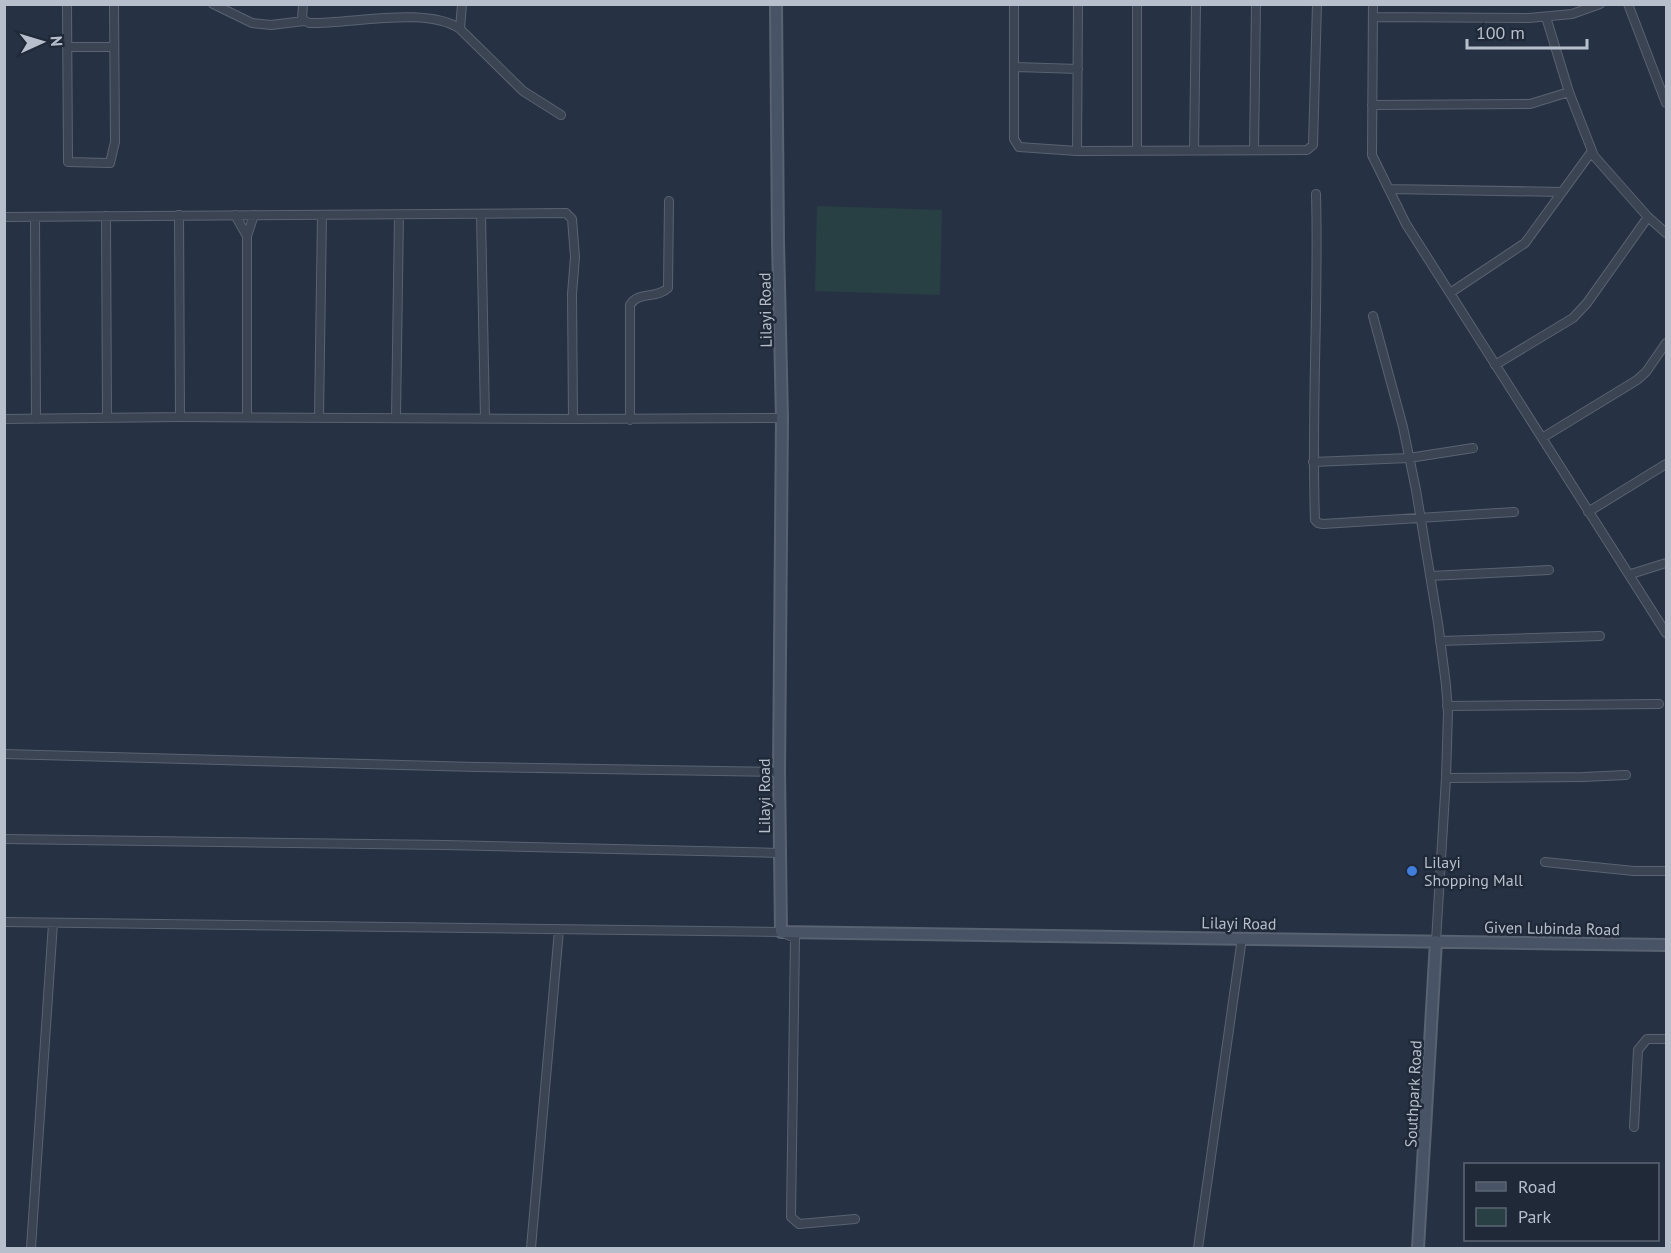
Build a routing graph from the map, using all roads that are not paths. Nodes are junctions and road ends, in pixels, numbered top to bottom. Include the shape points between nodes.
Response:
1 (67, 4) edge
2 (114, 4) edge
3 (213, 4) edge
4 (303, 4) edge
5 (462, 4) edge
6 (776, 4) edge
7 (1014, 4) edge
8 (1078, 4) edge
9 (1137, 4) edge
10 (1196, 4) edge
11 (1256, 4) edge
12 (1317, 4) edge
13 (1373, 4) edge
14 (1600, 4) edge
15 (1628, 4) edge
16 (1546, 16) junction
17 (1373, 17) junction
18 (304, 21) junction
19 (460, 29) junction
20 (67, 47) junction
21 (114, 47) junction
22 (1014, 67) junction
23 (1078, 69) junction
24 (1569, 92) junction
25 (1666, 103) edge
26 (1372, 105) junction
27 (561, 115) dead end
28 (1137, 149) junction
29 (1254, 150) junction
30 (1077, 151) junction
31 (1194, 151) junction
32 (1592, 151) junction
33 (1389, 189) junction
34 (1563, 192) junction
35 (1316, 194) dead end
36 (669, 201) dead end
37 (481, 214) junction
38 (179, 215) junction
39 (235, 215) junction
40 (254, 215) junction
41 (322, 215) junction
42 (399, 215) junction
43 (106, 216) junction
44 (4, 217) edge
45 (35, 217) junction
46 (1648, 217) junction
47 (1666, 233) edge
48 (247, 236) junction
49 (1450, 293) junction
50 (1373, 316) dead end
51 (1666, 343) edge
52 (1495, 364) junction
53 (180, 417) junction
54 (247, 417) junction
55 (319, 417) junction
56 (396, 417) junction
57 (107, 418) junction
58 (485, 418) junction
59 (782, 418) junction
60 (4, 419) edge
61 (36, 419) junction
62 (573, 419) junction
63 (630, 420) junction
64 (1542, 438) junction
65 (1473, 448) dead end
66 (1409, 458) junction
67 (1313, 462) junction
68 (1666, 464) edge
69 (1514, 512) dead end
70 (1588, 512) junction
71 (1420, 518) junction
72 (1666, 562) edge
73 (1550, 570) dead end
74 (1630, 574) junction
75 (1430, 576) junction
76 (1666, 633) edge
77 (1600, 636) dead end
78 (1440, 641) junction
79 (1659, 704) dead end
80 (1447, 706) junction
81 (4, 754) edge
82 (779, 772) junction
83 (1626, 775) dead end
84 (1446, 778) junction
85 (4, 838) edge
86 (780, 853) junction
87 (1545, 862) dead end
88 (1666, 871) edge
89 (4, 922) edge
90 (53, 923) junction
91 (558, 930) junction
92 (780, 932) junction
93 (1242, 938) junction
94 (1436, 940) junction
95 (1666, 945) edge
96 (1666, 1039) edge
97 (1634, 1127) dead end
98 (855, 1219) dead end
99 (31, 1248) edge
100 (531, 1248) edge
101 (1198, 1248) edge
102 (1418, 1248) edge

1 - 20 street
2 - 21 street
3 - 18 street via 252,23
4 - 18 street
5 - 19 street
6 - 59 street, Lilayi Road
7 - 22 street
8 - 23 street
9 - 28 street
10 - 31 street
11 - 29 street
12 - 29 street via 1313,145 1307,150
13 - 17 street
14 - 16 street via 1572,14
15 - 25 street
16 - 17 street
16 - 24 street
17 - 26 street
18 - 19 street via 420,18 450,22
19 - 27 street via 524,91
20 - 21 street
20 - 21 street via 68,162 110,163 115,142
22 - 23 street
22 - 30 street via 1014,139 1018,147
23 - 30 street
24 - 26 street via 1530,104
24 - 32 street
26 - 33 street via 1372,155
28 - 30 street
28 - 31 street
29 - 31 street
32 - 34 street
32 - 46 street
33 - 34 street
33 - 49 street via 1406,224
34 - 49 street via 1525,243
35 - 67 street
36 - 63 street via 668,288 659,294 638,297 630,305
37 - 42 street
37 - 58 street
37 - 62 street via 566,213 572,219
38 - 39 street
38 - 43 street
38 - 53 street
39 - 40 street
39 - 48 street
40 - 41 street
40 - 48 street
41 - 42 street
41 - 55 street
42 - 56 street
43 - 45 street
43 - 57 street
44 - 45 street
45 - 61 street
46 - 47 street
46 - 52 street via 1573,318
48 - 54 street
49 - 52 street
50 - 66 street
51 - 64 street via 1637,380
52 - 64 street
53 - 54 street
53 - 57 street
54 - 55 street
55 - 56 street
56 - 58 street
57 - 61 street
58 - 62 street
59 - 63 street
59 - 82 street, Lilayi Road
60 - 61 street
62 - 63 street
64 - 70 street
65 - 66 street
66 - 67 street
66 - 71 street
67 - 71 street via 1318,523
68 - 70 street
69 - 71 street
70 - 74 street
71 - 75 street
72 - 74 street
73 - 75 street
74 - 76 street
75 - 78 street
77 - 78 street
78 - 80 street
79 - 80 street
80 - 84 street
81 - 82 street
82 - 86 street, Lilayi Road
83 - 84 street
84 - 94 street
85 - 86 street
86 - 92 street, Lilayi Road
87 - 88 street
89 - 90 street
90 - 91 street
90 - 99 street
91 - 92 street
91 - 100 street
92 - 93 street, Lilayi Road
92 - 98 street via 795,938 791,1217 799,1224
93 - 94 street, Lilayi Road
93 - 101 street
94 - 95 street, Given Lubinda Road
94 - 102 street, Southpark Road
96 - 97 street via 1647,1040 1638,1050

